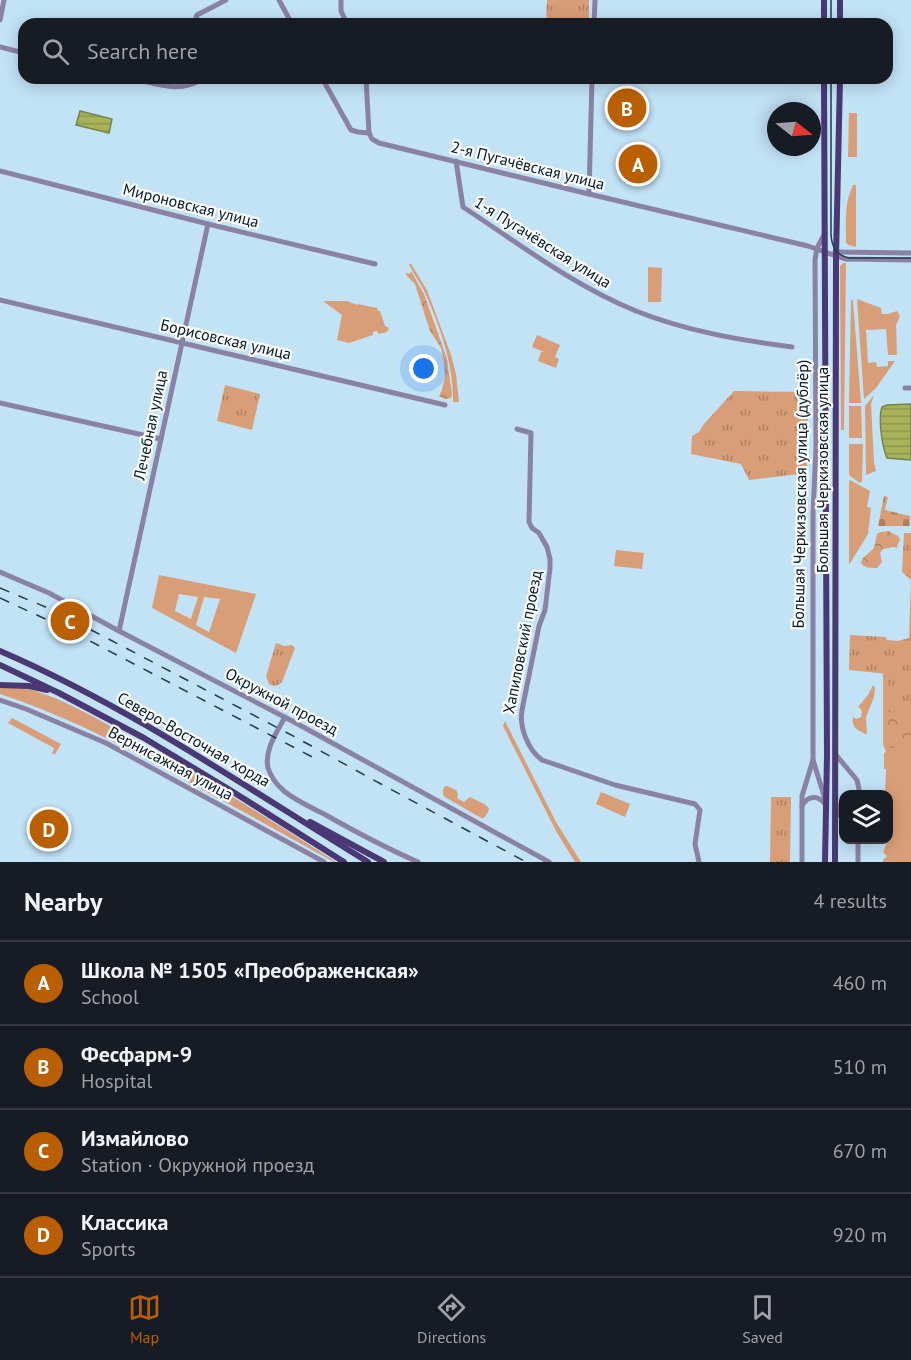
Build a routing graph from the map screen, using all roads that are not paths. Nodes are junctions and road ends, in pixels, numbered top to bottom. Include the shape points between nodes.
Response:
1 (4, 0) edge
2 (226, 0) edge
3 (279, 0) edge
4 (341, 0) edge
5 (595, 0) edge
6 (824, 0) edge
7 (840, 0) edge
8 (197, 18) edge
9 (289, 18) edge
10 (344, 18) edge
11 (594, 18) edge
12 (824, 18) edge
13 (840, 18) edge
14 (0, 20) edge
15 (0, 47) edge
16 (18, 52) edge
17 (157, 84) edge
18 (192, 84) edge
19 (325, 84) edge
20 (366, 84) edge
21 (592, 84) edge
22 (824, 84) edge
23 (840, 84) edge
24 (369, 133) junction
25 (456, 161) junction
26 (0, 171) edge
27 (589, 195) junction
28 (208, 224) junction
29 (825, 231) junction
30 (817, 248) junction
31 (825, 251) junction
32 (911, 253) edge
33 (836, 254) junction
34 (911, 260) edge
35 (375, 264) dead end
36 (0, 300) edge
37 (182, 342) junction
38 (792, 347) dead end
39 (0, 403) edge
40 (445, 405) dead end
41 (517, 429) dead end
42 (161, 439) junction
43 (0, 572) edge
44 (119, 631) junction
45 (0, 651) edge
46 (0, 664) edge
47 (0, 685) edge
48 (59, 693) junction
49 (0, 700) edge
50 (285, 717) junction
51 (836, 755) junction
52 (813, 760) junction
53 (859, 790) edge
54 (273, 802) junction
55 (826, 805) junction
56 (839, 806) edge
57 (802, 808) junction
58 (836, 821) junction
59 (858, 844) edge
60 (324, 862) edge
61 (344, 862) edge
62 (368, 862) edge
63 (384, 862) edge
64 (418, 862) edge
65 (549, 862) edge
66 (699, 862) edge
67 (802, 862) edge
68 (825, 862) edge
69 (835, 862) edge
70 (858, 862) edge

1 - 14 street
2 - 8 street
3 - 9 street
4 - 10 street
5 - 11 street
6 - 12 main road
7 - 13 main road
15 - 16 street
17 - 18 street via 175,88
19 - 24 street, 2-я Пугачёвская улица via 348,126
20 - 24 street
21 - 27 street
22 - 29 main road, Большая Черкизовская улица
23 - 33 main road, Большая Черкизовская улица
24 - 25 street, 2-я Пугачёвская улица via 379,143
25 - 27 street, 2-я Пугачёвская улица
25 - 38 street, 1-я Пугачёвская улица via 463,207 587,288 668,323
26 - 28 street, Мироновская улица
27 - 30 street, 2-я Пугачёвская улица
28 - 35 street, Мироновская улица
28 - 37 street, Лечебная улица
29 - 30 street, Большая Черкизовская улица (дублёр)
29 - 31 main road, Большая Черкизовская улица
30 - 31 street, 2-я Пугачёвская улица
30 - 52 street, Большая Черкизовская улица (дублёр)
31 - 33 street, 2-я Пугачёвская улица
31 - 55 main road, Большая Черкизовская улица
32 - 33 street
33 - 34 street via 849,260
33 - 51 main road, Большая Черкизовская улица
36 - 37 street, Борисовская улица
37 - 40 street, Борисовская улица
37 - 42 street, Лечебная улица
39 - 42 street
41 - 66 street, Хапиловский проезд via 531,433 529,522 547,547 550,559 545,610 520,721 522,730 542,760 698,806 695,844
42 - 44 street, Лечебная улица
43 - 44 street, Окружной проезд
44 - 50 street, Окружной проезд
45 - 54 main road, Северо-Восточная хорда via 78,688
46 - 48 main road, Северо-Восточная хорда
47 - 48 main road
48 - 61 main road, Северо-Восточная хорда via 144,738
49 - 60 street, Вернисажная улица via 106,742
50 - 64 street via 268,752 268,766 277,784 328,817
50 - 65 street, Окружной проезд
51 - 53 street via 857,780
51 - 58 main road, Большая Черкизовская улица
52 - 55 street
52 - 57 street
54 - 62 main road, Северо-Восточная хорда
54 - 63 main road
55 - 57 street via 812,797
55 - 68 main road, Большая Черкизовская улица
56 - 58 street
57 - 67 street
58 - 69 main road, Большая Черкизовская улица
59 - 70 street

